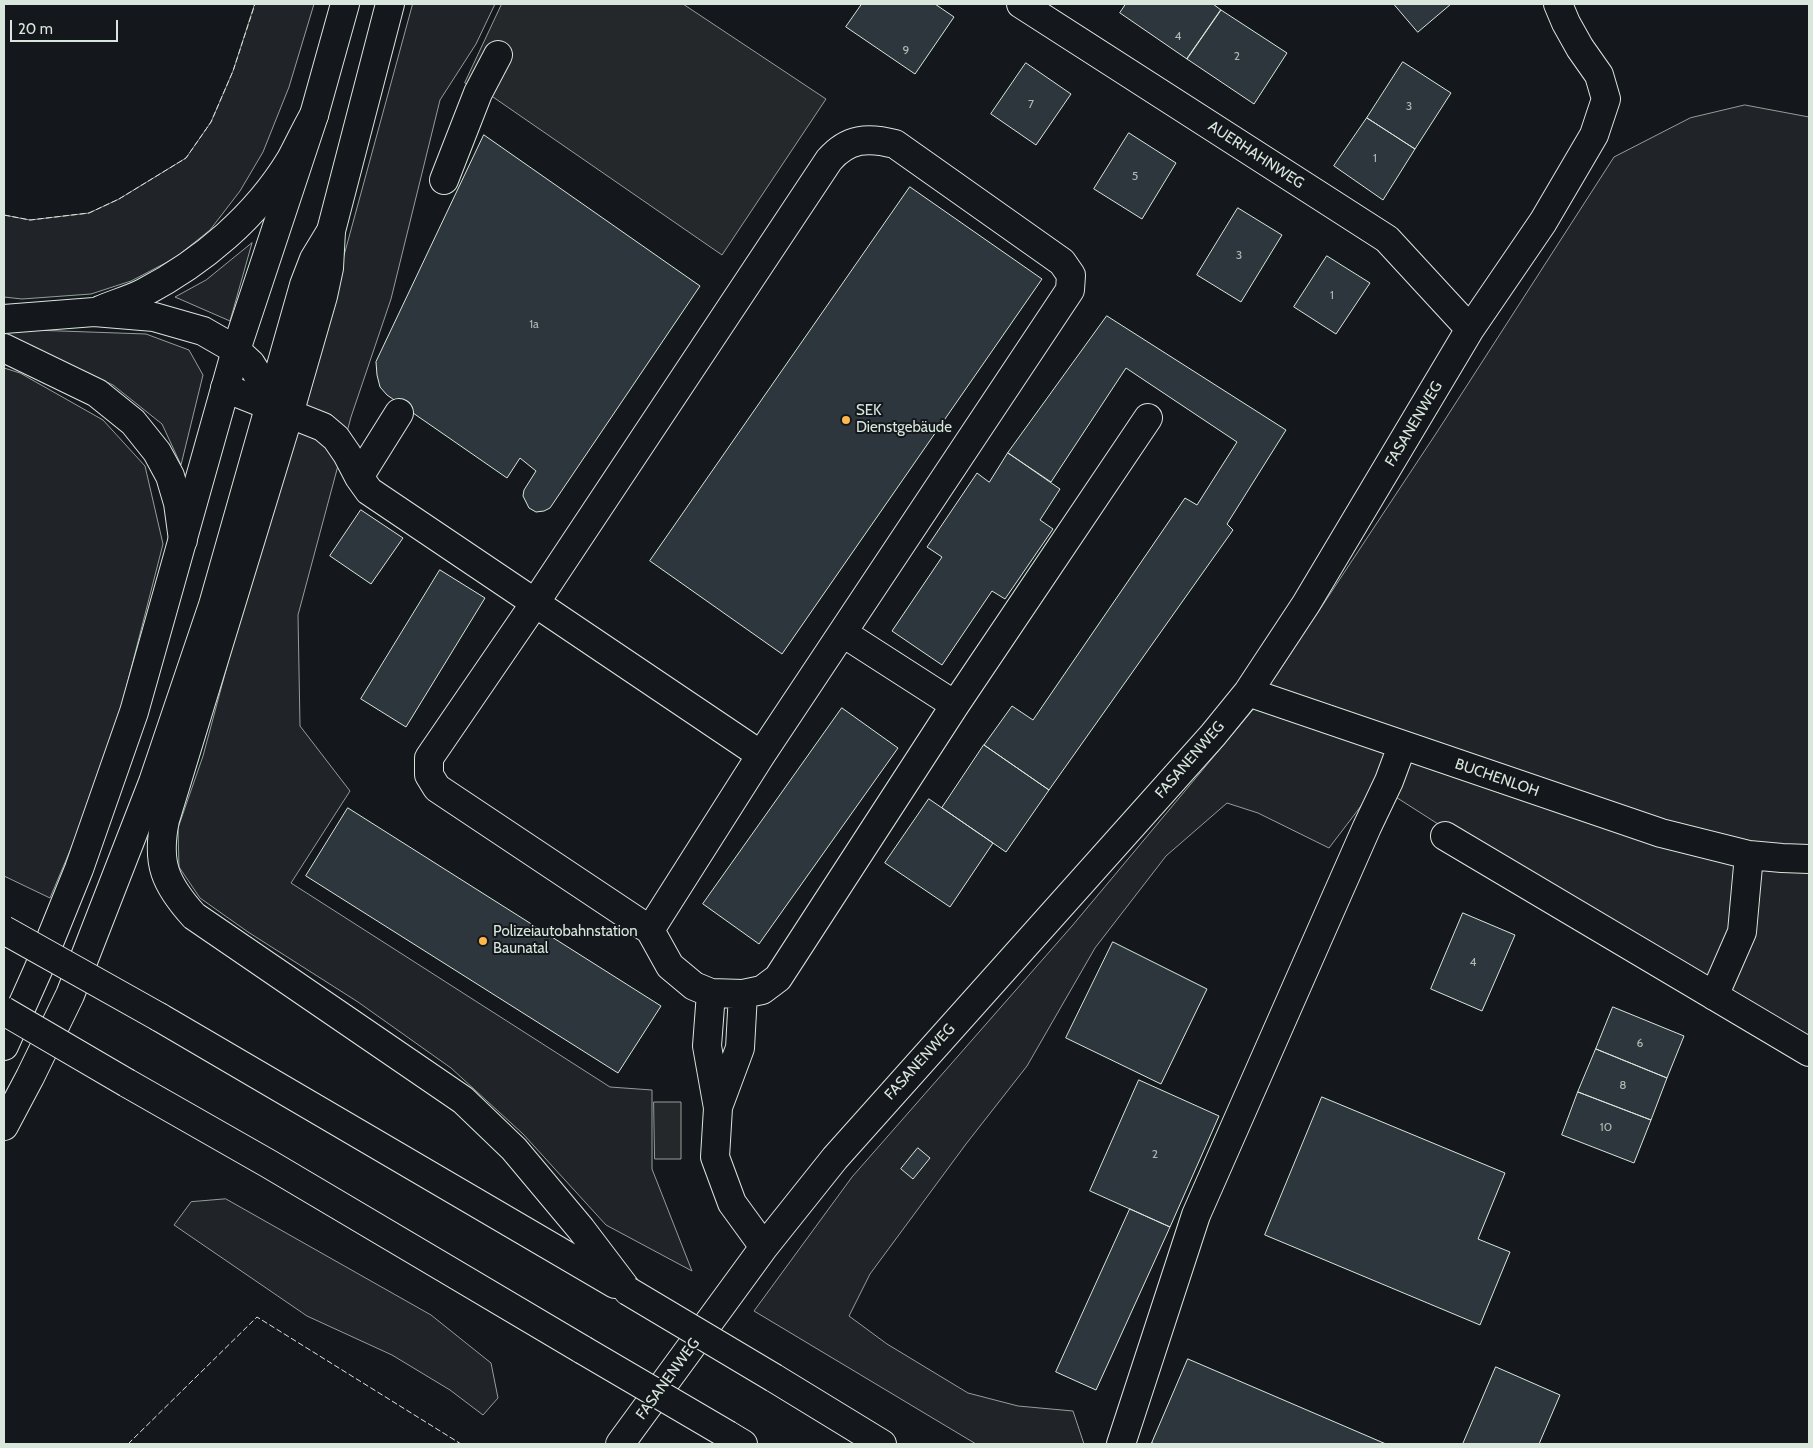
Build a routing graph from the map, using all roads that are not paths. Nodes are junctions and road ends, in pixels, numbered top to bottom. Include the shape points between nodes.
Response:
1 (344, 4) edge
2 (390, 4) edge
3 (1021, 4) edge
4 (1558, 4) edge
5 (498, 54) dead end
6 (314, 115) junction
7 (444, 180) dead end
8 (94, 312) junction
9 (4, 319) edge
10 (1470, 329) junction
11 (4, 348) edge
12 (236, 350) junction
13 (226, 388) junction
14 (280, 410) junction
15 (399, 413) dead end
16 (1148, 418) dead end
17 (358, 477) junction
18 (183, 540) junction
19 (535, 603) junction
20 (843, 633) junction
21 (1248, 692) junction
22 (954, 705) junction
23 (1402, 746) junction
24 (761, 755) junction
25 (1445, 836) dead end
26 (1749, 855) junction
27 (1809, 859) edge
28 (4, 930) edge
29 (650, 930) junction
30 (711, 993) junction
31 (743, 994) junction
32 (1714, 996) junction
33 (4, 1011) edge
34 (4, 1046) edge
35 (1809, 1052) edge
36 (718, 1108) junction
37 (4, 1126) edge
38 (764, 1247) junction
39 (628, 1291) junction
40 (736, 1440) edge
41 (620, 1444) edge
42 (882, 1444) edge
43 (1121, 1444) edge

1 - 6 main road
2 - 14 main road via 331,231 329,268 323,296
3 - 10 main road, AUERHAHNWEG via 1387,240
4 - 10 main road, FASANENWEG via 1580,48 1599,75 1606,99 1594,135 1543,222
5 - 7 main road via 478,93
6 - 8 main road via 290,160 260,201 225,238 178,273 141,294
6 - 12 main road
8 - 9 main road
8 - 12 main road via 154,317 203,330
10 - 21 main road, FASANENWEG via 1306,604
11 - 18 main road via 97,393 133,422 157,452 170,476
12 - 13 main road
12 - 14 main road via 258,373
13 - 14 main road
13 - 18 main road
14 - 17 main road via 323,427 336,438
14 - 37 main road via 154,782 70,995
14 - 39 main road via 165,820 161,861 167,879 178,899 194,916 463,1100 514,1149
15 - 17 main road
16 - 22 main road
17 - 19 main road via 369,491
18 - 34 main road via 134,712 79,869
19 - 20 main road via 829,160 839,148 877,139 895,144 1062,262 1071,275 1070,290
19 - 24 main road
19 - 29 main road via 429,758 429,775 437,788
20 - 22 main road
20 - 24 main road
21 - 23 main road, BUCHENLOH
21 - 38 main road, FASANENWEG via 834,1158
22 - 31 main road via 778,978 762,990
23 - 26 main road, BUCHENLOH via 1661,833
23 - 43 main road via 1196,1215
24 - 29 main road
25 - 32 main road
26 - 27 main road, BUCHENLOH
26 - 32 main road via 1742,932
28 - 39 main road, bridge
29 - 30 main road via 670,966 694,986
30 - 31 main road
30 - 36 main road via 707,1046
31 - 36 main road via 740,1048
32 - 35 main road
33 - 40 main road, bridge
36 - 38 main road via 715,1157 732,1203
38 - 41 main road, FASANENWEG
39 - 42 main road, bridge

